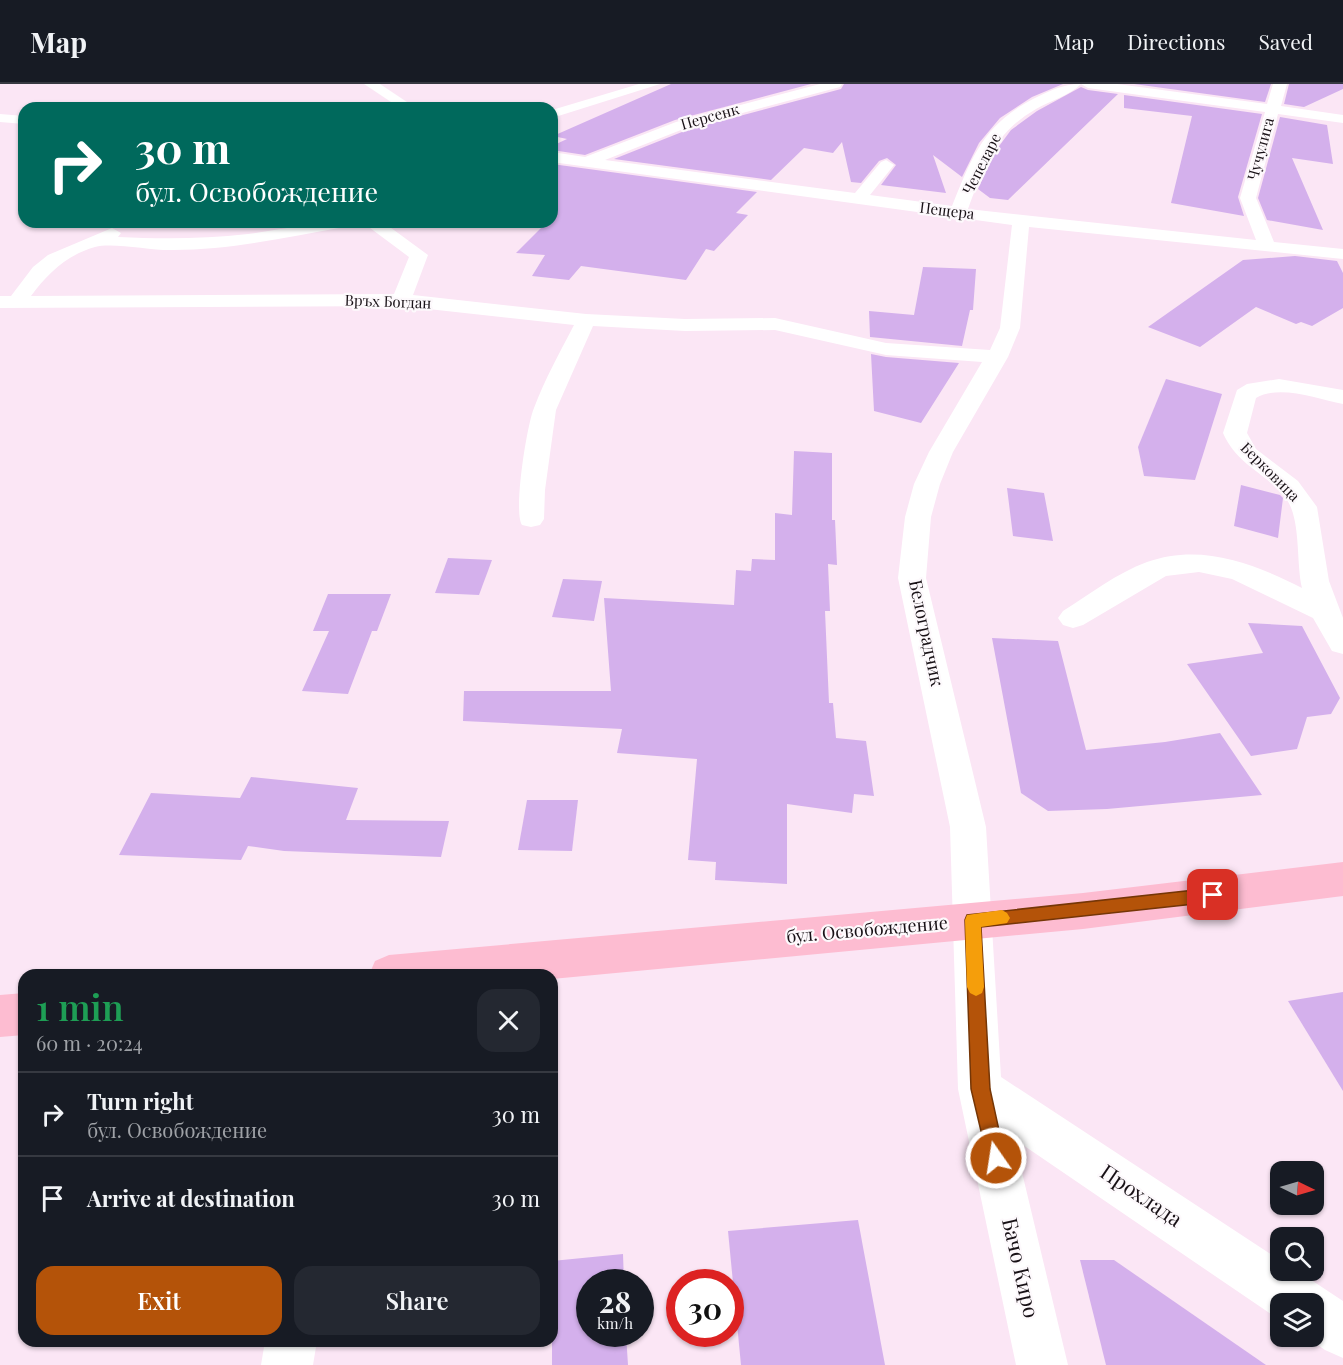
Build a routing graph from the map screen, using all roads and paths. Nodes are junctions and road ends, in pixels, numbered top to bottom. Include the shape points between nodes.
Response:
1 (371, 84) edge
2 (653, 84) edge
3 (835, 84) edge
4 (1074, 84) edge
5 (1088, 84) edge
6 (1280, 84) edge
7 (400, 102) edge
8 (1272, 108) junction
9 (558, 112) edge
10 (0, 118) edge
11 (1343, 119) edge
12 (18, 120) edge
13 (558, 157) edge
14 (589, 160) junction
15 (886, 165) dead end
16 (858, 200) junction
17 (958, 212) junction
18 (1021, 221) junction
19 (124, 228) edge
20 (311, 228) edge
21 (380, 228) edge
22 (93, 241) junction
23 (1267, 246) junction
24 (1343, 254) edge
25 (401, 300) junction
26 (8, 302) edge
27 (586, 320) junction
28 (997, 357) junction
29 (1343, 397) edge
30 (531, 519) dead end
31 (1324, 611) junction
32 (1073, 618) dead end
33 (1343, 643) edge
34 (1343, 879) edge
35 (973, 920) junction
36 (453, 969) edge
37 (18, 1014) edge
38 (0, 1016) edge
39 (980, 1089) junction
40 (1285, 1293) edge
41 (1324, 1319) edge
42 (1343, 1332) edge
43 (290, 1347) edge
44 (287, 1365) edge
45 (1042, 1365) edge

1 - 7 street
2 - 9 street
3 - 14 street, Персенк via 681,125
4 - 17 street, Чепеларе via 999,129
5 - 8 street
6 - 8 street, Чучулига
8 - 11 street
8 - 23 street, Чучулига via 1248,198
10 - 12 street
13 - 14 street, Пещера
14 - 16 street, Пещера
15 - 16 street
16 - 17 street, Пещера
17 - 18 street, Пещера
18 - 23 street, Пещера
18 - 28 street, Белоградчик via 1010,328
19 - 22 street
20 - 22 street via 248,239 173,245
21 - 25 street via 419,255
22 - 26 street via 55,259
23 - 24 street, Пещера
25 - 26 street, Връх Богдан
25 - 27 street, Връх Богдан
27 - 28 street, Връх Богдан via 775,324 886,349
27 - 30 street via 544,410
28 - 35 street, Белоградчик via 941,452 927,484 914,545 912,578 968,827
29 - 31 street, Берковица via 1261,386 1245,395 1235,433 1246,452 1290,489 1304,507 1313,572
31 - 32 street via 1236,570 1195,561 1157,569
31 - 33 street, Берковица
34 - 35 main road, бул. Освобождение via 1083,911
35 - 36 main road, бул. Освобождение
35 - 39 street, Бачо Киро
37 - 38 main road
39 - 40 street, Прохлада
39 - 45 street, Бачо Киро
41 - 42 street
43 - 44 street

